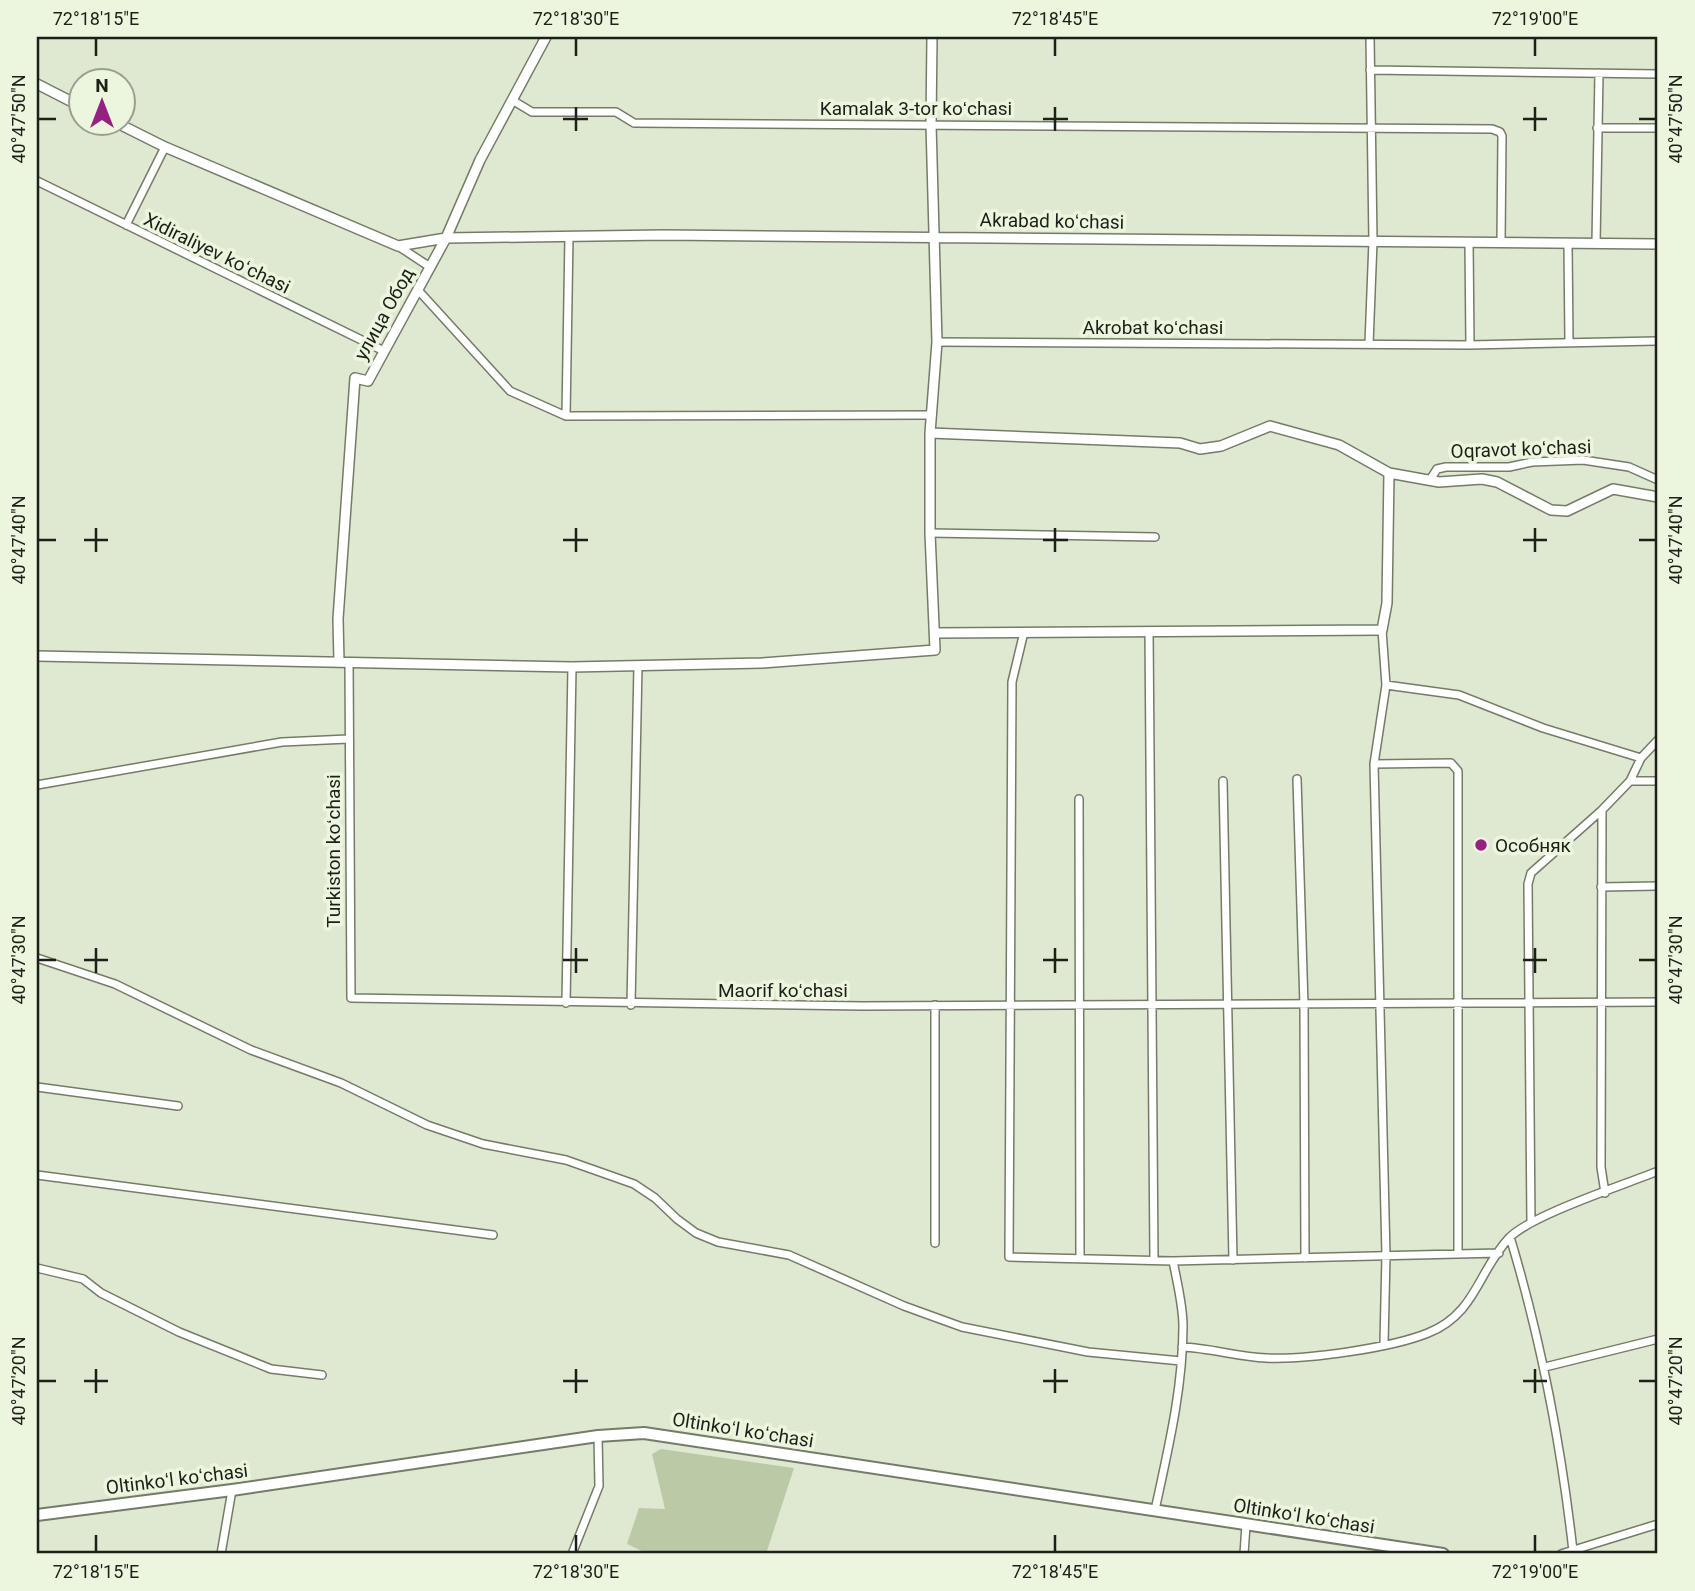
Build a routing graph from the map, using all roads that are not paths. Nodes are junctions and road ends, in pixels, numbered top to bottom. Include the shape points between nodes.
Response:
1 (546, 37) edge
2 (932, 37) edge
3 (1370, 37) edge
4 (1370, 70) junction
5 (1599, 73) junction
6 (1658, 74) edge
7 (37, 84) edge
8 (66, 99) edge
9 (512, 100) junction
10 (930, 124) junction
11 (1370, 128) junction
12 (1597, 128) junction
13 (1658, 128) edge
14 (136, 132) edge
15 (165, 147) junction
16 (37, 181) edge
17 (126, 225) junction
18 (569, 236) junction
19 (935, 237) junction
20 (446, 238) junction
21 (1373, 241) junction
22 (1469, 242) junction
23 (1501, 242) junction
24 (1568, 243) junction
25 (1596, 243) junction
26 (1658, 244) edge
27 (398, 246) junction
28 (430, 267) junction
29 (418, 290) junction
30 (1656, 341) dead end
31 (937, 342) junction
32 (1569, 342) junction
33 (1369, 344) junction
34 (1470, 345) junction
35 (384, 351) junction
36 (932, 415) junction
37 (566, 416) junction
38 (930, 433) junction
39 (1389, 473) junction
40 (1430, 480) junction
41 (1658, 480) edge
42 (1658, 497) edge
43 (930, 533) junction
44 (1155, 537) dead end
45 (1382, 630) junction
46 (1149, 631) junction
47 (1024, 632) junction
48 (935, 633) junction
49 (37, 656) edge
50 (344, 662) junction
51 (638, 666) junction
52 (572, 667) junction
53 (1386, 685) junction
54 (348, 739) junction
55 (1658, 740) edge
56 (1641, 758) junction
57 (1374, 764) junction
58 (1297, 779) dead end
59 (1223, 781) dead end
60 (1630, 781) junction
61 (1658, 781) edge
62 (37, 785) edge
63 (1079, 799) dead end
64 (1602, 810) junction
65 (1658, 886) edge
66 (1601, 887) junction
67 (37, 958) edge
68 (1601, 1002) junction
69 (1658, 1002) edge
70 (566, 1003) junction
71 (1455, 1003) junction
72 (1527, 1003) junction
73 (1009, 1004) junction
74 (1081, 1004) junction
75 (1154, 1004) junction
76 (1380, 1004) junction
77 (631, 1005) junction
78 (935, 1005) junction
79 (1227, 1005) junction
80 (1304, 1005) junction
81 (37, 1087) edge
82 (178, 1106) dead end
83 (1658, 1171) edge
84 (37, 1175) edge
85 (1605, 1193) junction
86 (1531, 1223) junction
87 (493, 1235) dead end
88 (1510, 1237) junction
89 (935, 1242) dead end
90 (1458, 1253) junction
91 (1499, 1253) junction
92 (1386, 1255) junction
93 (1080, 1257) junction
94 (1305, 1258) junction
95 (1154, 1259) junction
96 (1233, 1260) junction
97 (1174, 1261) junction
98 (37, 1268) edge
99 (1658, 1339) edge
100 (1384, 1344) junction
101 (1182, 1347) junction
102 (1181, 1361) junction
103 (1545, 1367) junction
104 (322, 1376) dead end
105 (598, 1436) junction
106 (232, 1490) junction
107 (1155, 1510) junction
108 (37, 1515) edge
109 (1658, 1524) edge
110 (1246, 1525) junction
111 (1573, 1551) junction
112 (221, 1554) edge
113 (572, 1554) edge
114 (1244, 1554) edge
115 (1443, 1554) edge
116 (1561, 1554) edge

1 - 9 street, улица Обод
2 - 10 street
3 - 4 street
4 - 5 street
4 - 11 street
5 - 6 street
5 - 12 street
7 - 8 street
9 - 10 street, Kamalak 3-tor koʻchasi via 532,112 616,112 634,122
9 - 20 street, улица Обод
10 - 11 street, Kamalak 3-tor koʻchasi
10 - 19 street
11 - 21 street
11 - 23 street, Kamalak 3-tor koʻchasi via 1500,132
12 - 13 street
12 - 25 street
14 - 15 street
15 - 17 street
15 - 27 street
16 - 17 street, Xidiraliyev koʻchasi
17 - 35 street, Xidiraliyev koʻchasi
18 - 19 street, Akrabad koʻchasi
18 - 20 street, Akrabad koʻchasi
18 - 37 street
19 - 21 street, Akrabad koʻchasi
19 - 31 street
20 - 27 street, Akrabad koʻchasi
20 - 28 street, улица Обод
21 - 22 street, Akrabad koʻchasi
21 - 33 street
22 - 23 street, Akrabad koʻchasi
22 - 34 street
23 - 24 street, Akrabad koʻchasi
24 - 25 street, Akrabad koʻchasi
24 - 32 street
25 - 26 street, Akrabad koʻchasi
27 - 28 street
28 - 29 street, улица Обод
29 - 35 street, улица Обод
29 - 37 street via 510,391
30 - 32 street, Akrobat koʻchasi
31 - 33 street, Akrobat koʻchasi
31 - 36 street
32 - 34 street, Akrobat koʻchasi
33 - 34 street, Akrobat koʻchasi
35 - 50 street, улица Обод via 368,381 355,379 338,619
36 - 37 street
36 - 38 street
38 - 39 street via 1180,443 1200,449 1221,446 1270,426 1339,445
38 - 43 street
39 - 40 street
39 - 45 street via 1387,603
40 - 41 street, Oqravot koʻchasi via 1437,469 1446,467 1583,460 1629,467
40 - 42 street via 1497,482 1558,511 1613,489
43 - 44 street
43 - 48 street
45 - 46 street
45 - 53 street
46 - 47 street
46 - 75 street
47 - 48 street
47 - 73 street via 1012,682
48 - 51 street via 935,650 762,663
49 - 50 street
50 - 52 street
50 - 54 street
51 - 52 street
51 - 77 street
52 - 70 street
53 - 56 street via 1459,695 1543,728
53 - 57 street
54 - 62 street via 282,742
54 - 70 street, Turkiston koʻchasi via 351,998
55 - 56 street
56 - 60 street
57 - 71 street via 1457,766
57 - 76 street
58 - 80 street
59 - 79 street
60 - 61 street
60 - 64 street
63 - 74 street
64 - 66 street
64 - 72 street via 1531,873
65 - 66 street
66 - 68 street
67 - 102 street via 115,984 251,1050 341,1083 427,1125 483,1144 566,1160 634,1184 686,1226 718,1242 789,1255 962,1327 1088,1352
68 - 69 street, Maorif koʻchasi
68 - 72 street, Maorif koʻchasi
68 - 85 street
70 - 77 street, Turkiston koʻchasi
71 - 72 street, Maorif koʻchasi
71 - 76 street, Maorif koʻchasi
71 - 90 street
72 - 86 street
73 - 74 street, Maorif koʻchasi
73 - 78 street, Maorif koʻchasi
73 - 93 street via 1009,1257
74 - 75 street, Maorif koʻchasi
74 - 93 street
75 - 79 street, Maorif koʻchasi
75 - 95 street
76 - 80 street, Maorif koʻchasi
76 - 92 street
77 - 78 street, Maorif koʻchasi
78 - 89 street
79 - 80 street, Maorif koʻchasi
79 - 96 street
80 - 94 street
81 - 82 street
83 - 85 street
84 - 87 street
85 - 86 street
86 - 88 street
88 - 91 street
88 - 103 street
90 - 91 street
90 - 92 street
91 - 100 street via 1467,1306 1429,1333
92 - 94 street
92 - 100 street
93 - 95 street
94 - 96 street
95 - 97 street
96 - 97 street
97 - 101 street via 1184,1324
98 - 104 street via 83,1279 101,1293 179,1332 271,1369
99 - 103 street
100 - 101 street via 1266,1358
101 - 102 street
102 - 107 street
103 - 111 street
105 - 106 main road, Oltinkoʻl koʻchasi
105 - 107 main road, Oltinkoʻl koʻchasi via 644,1433
105 - 113 street via 599,1486
106 - 108 main road, Oltinkoʻl koʻchasi
106 - 112 street
107 - 110 main road, Oltinkoʻl koʻchasi
109 - 111 street
110 - 114 street
110 - 115 main road, Oltinkoʻl koʻchasi
111 - 116 street

